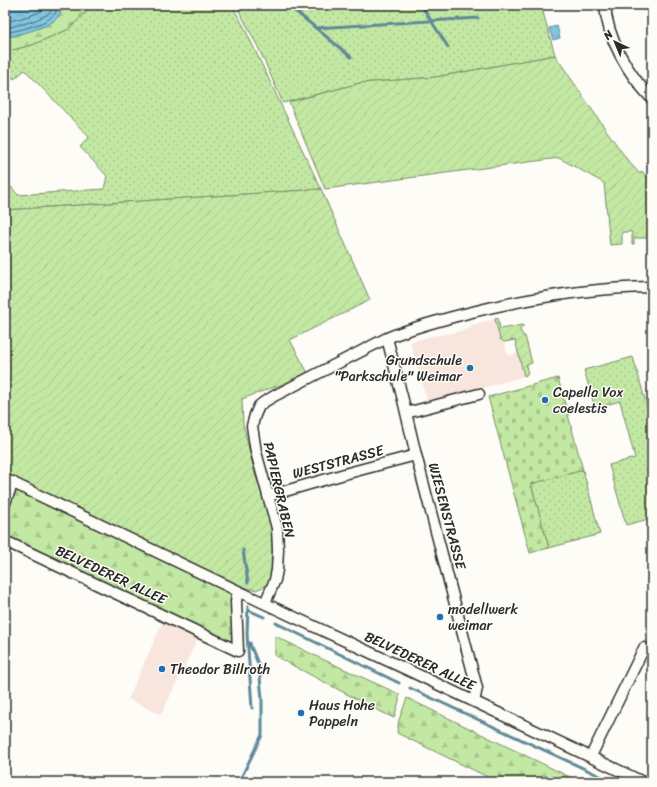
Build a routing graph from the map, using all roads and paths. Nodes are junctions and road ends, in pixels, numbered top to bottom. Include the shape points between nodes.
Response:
1 (605, 5) edge
2 (652, 99) edge
3 (652, 287) edge
4 (386, 338) junction
5 (479, 394) dead end
6 (406, 413) junction
7 (416, 455) junction
8 (9, 481) edge
9 (268, 496) junction
10 (5, 503) edge
11 (5, 541) edge
12 (238, 591) junction
13 (266, 603) junction
14 (648, 650) edge
15 (474, 702) junction
16 (591, 756) junction
17 (643, 782) edge

1 - 2 street via 614,41 626,66
3 - 4 street via 596,290 514,302
4 - 6 street, WIESENSTRASSE
4 - 9 street, PAPIERGRABEN via 259,406 252,426
5 - 6 street
6 - 7 street, WIESENSTRASSE
7 - 9 street, WESTSTRASSE
7 - 15 street, WIESENSTRASSE via 477,688
8 - 10 street
8 - 12 street, BELVEDERER ALLEE
9 - 13 street, PAPIERGRABEN via 276,528 278,550 275,580
11 - 12 street, BELVEDERER ALLEE via 238,651
12 - 13 street, BELVEDERER ALLEE
13 - 15 street, BELVEDERER ALLEE
14 - 16 street
15 - 16 street, BELVEDERER ALLEE
16 - 17 street, BELVEDERER ALLEE

